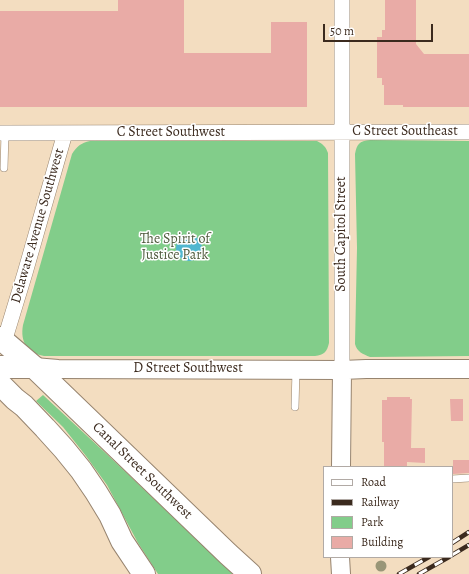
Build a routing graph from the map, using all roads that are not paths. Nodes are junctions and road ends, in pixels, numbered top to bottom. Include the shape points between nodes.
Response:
1 (342, 0) edge
2 (469, 132) edge
3 (2, 133) edge
4 (65, 133) junction
5 (342, 133) junction
6 (4, 168) dead end
7 (2, 340) edge
8 (0, 367) edge
9 (34, 367) junction
10 (469, 369) edge
11 (296, 370) junction
12 (342, 370) junction
13 (0, 383) edge
14 (296, 407) dead end
15 (341, 466) edge
16 (469, 478) edge
17 (453, 479) edge
18 (340, 558) edge
19 (144, 574) edge
20 (250, 574) edge
21 (340, 574) edge

1 - 5 street, South Capitol Street
2 - 5 street, C Street Southeast
3 - 4 street, C Street Southwest
3 - 6 lane
4 - 5 street, C Street Southwest
4 - 7 street, Delaware Avenue Southwest via 19,294
5 - 12 street, South Capitol Street
7 - 9 main road, Canal Street Southwest
8 - 9 main road
9 - 11 street, D Street Southwest
9 - 13 main road
9 - 20 main road, Canal Street Southwest
10 - 12 street, D Street Southwest
11 - 12 street, D Street Southwest
11 - 14 lane
12 - 15 street, South Capitol Street
13 - 19 main road via 45,428 81,470
16 - 17 lane
18 - 21 street

